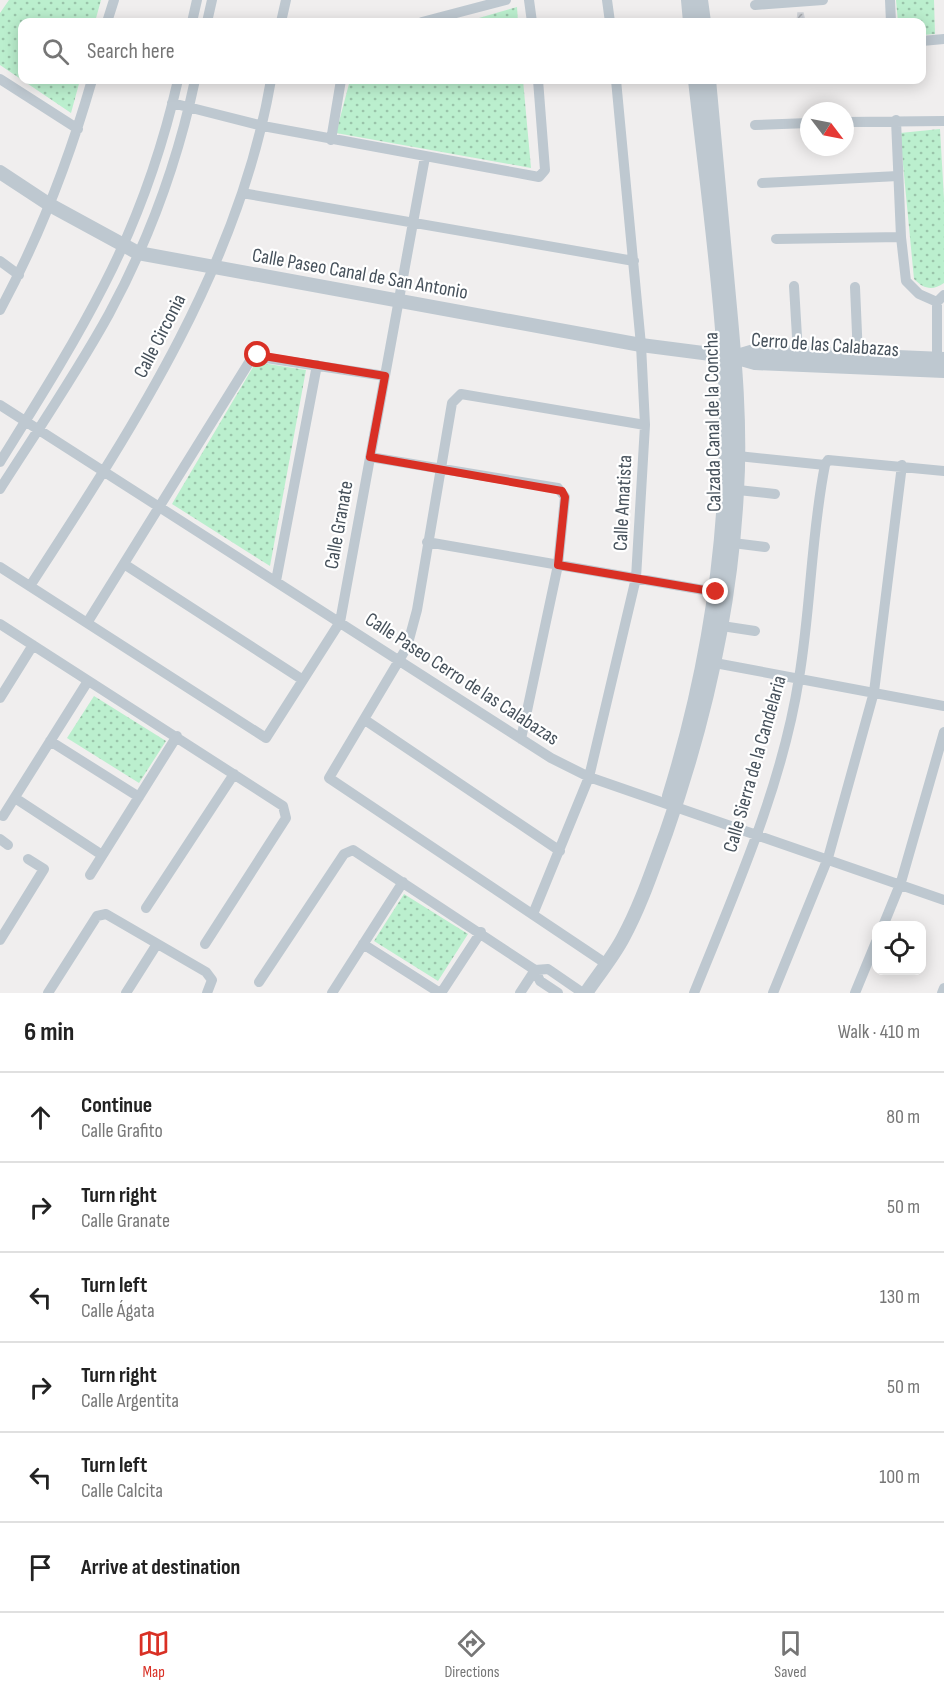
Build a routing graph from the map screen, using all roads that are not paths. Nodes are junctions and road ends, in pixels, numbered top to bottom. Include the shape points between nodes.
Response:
1 (114, 0) edge
2 (197, 0) edge
3 (212, 0) edge
4 (286, 0) edge
5 (506, 0) edge
6 (530, 0) edge
7 (607, 0) edge
8 (688, 0) edge
9 (701, 0) edge
10 (823, 0) edge
11 (890, 0) edge
12 (755, 5) dead end
13 (108, 18) edge
14 (193, 18) edge
15 (208, 18) edge
16 (282, 18) edge
17 (437, 18) edge
18 (532, 18) edge
19 (609, 18) edge
20 (690, 18) edge
21 (703, 18) edge
22 (891, 18) edge
23 (944, 39) edge
24 (926, 41) edge
25 (0, 79) edge
26 (91, 84) edge
27 (177, 84) edge
28 (194, 84) edge
29 (270, 84) edge
30 (340, 84) edge
31 (538, 84) edge
32 (616, 84) edge
33 (696, 84) edge
34 (709, 84) edge
35 (172, 104) junction
36 (189, 108) junction
37 (896, 120) junction
38 (944, 121) edge
39 (854, 122) edge
40 (800, 123) edge
41 (755, 125) dead end
42 (263, 126) junction
43 (78, 129) junction
44 (331, 140) junction
45 (426, 157) junction
46 (0, 172) edge
47 (898, 176) junction
48 (762, 183) dead end
49 (242, 193) junction
50 (50, 205) junction
51 (413, 221) junction
52 (901, 237) junction
53 (776, 239) dead end
54 (122, 246) junction
55 (138, 253) junction
56 (0, 261) edge
57 (634, 261) junction
58 (213, 267) junction
59 (19, 275) junction
60 (794, 286) dead end
61 (855, 287) dead end
62 (940, 298) edge
63 (399, 299) junction
64 (0, 310) edge
65 (641, 345) junction
66 (798, 354) junction
67 (729, 357) junction
68 (858, 357) junction
69 (317, 365) junction
70 (940, 365) edge
71 (385, 376) junction
72 (0, 405) edge
73 (25, 421) junction
74 (645, 425) junction
75 (38, 429) junction
76 (738, 456) junction
77 (370, 457) junction
78 (0, 462) edge
79 (825, 465) junction
80 (902, 465) junction
81 (441, 470) junction
82 (104, 471) junction
83 (944, 471) edge
84 (0, 489) edge
85 (738, 490) junction
86 (775, 494) dead end
87 (160, 507) junction
88 (427, 542) junction
89 (733, 543) junction
90 (765, 547) dead end
91 (124, 564) junction
92 (558, 565) junction
93 (0, 567) edge
94 (636, 578) junction
95 (276, 580) junction
96 (30, 586) junction
97 (721, 593) junction
98 (340, 621) junction
99 (87, 623) junction
100 (0, 624) edge
101 (722, 626) junction
102 (755, 631) dead end
103 (33, 645) junction
104 (400, 662) junction
105 (715, 663) junction
106 (799, 679) junction
107 (303, 680) junction
108 (88, 681) junction
109 (874, 692) junction
110 (0, 698) edge
111 (944, 706) edge
112 (364, 720) junction
113 (944, 732) edge
114 (177, 736) junction
115 (521, 740) junction
116 (50, 741) junction
117 (234, 774) junction
118 (589, 777) junction
119 (139, 797) junction
120 (15, 798) junction
121 (672, 803) junction
122 (3, 816) dead end
123 (758, 833) junction
124 (560, 851) junction
125 (102, 855) junction
126 (828, 858) junction
127 (28, 859) dead end
128 (90, 875) dead end
129 (403, 882) junction
130 (901, 882) junction
131 (944, 900) edge
132 (147, 908) dead end
133 (533, 914) junction
134 (885, 921) edge
135 (481, 932) junction
136 (0, 940) edge
137 (157, 944) junction
138 (205, 944) dead end
139 (363, 944) junction
140 (872, 952) edge
141 (606, 961) junction
142 (535, 970) junction
143 (259, 982) dead end
144 (944, 988) edge
145 (48, 993) edge
146 (126, 993) edge
147 (207, 993) edge
148 (332, 993) edge
149 (440, 993) edge
150 (520, 993) edge
151 (558, 993) edge
152 (585, 993) edge
153 (694, 993) edge
154 (773, 993) edge
155 (855, 993) edge
156 (942, 993) edge

1 - 13 street
2 - 14 street
3 - 15 street
4 - 16 street
5 - 17 street
6 - 18 street
7 - 19 street
8 - 20 street
9 - 21 street
10 - 12 street
11 - 22 street
23 - 24 street
25 - 43 street
26 - 43 street
27 - 35 street
28 - 36 street
29 - 42 street, Calle Circonia
30 - 44 street
31 - 45 street via 543,176
32 - 57 street, Calle Amatista
33 - 67 street, Calzada Canal de la Concha
34 - 67 street, Calzada Canal de la Concha
35 - 36 street
35 - 54 street via 152,170
36 - 42 street
36 - 55 street via 169,175
37 - 38 street
37 - 39 street
37 - 47 street
40 - 41 street
42 - 44 street
42 - 49 street, Calle Circonia
43 - 50 street
44 - 45 street
45 - 51 street, Calle Granate
46 - 50 street, Calle Paseo Canal de San Antonio
47 - 48 street
47 - 52 street
49 - 51 street
49 - 58 street, Calle Circonia
50 - 54 street, Calle Paseo Canal de San Antonio
50 - 59 street
51 - 57 street
51 - 63 street, Calle Granate
52 - 53 street
52 - 62 street via 906,281 919,294
54 - 55 street, Calle Paseo Canal de San Antonio
54 - 73 street via 104,286
55 - 58 street, Calle Paseo Canal de San Antonio
55 - 75 street via 109,314
56 - 59 street
57 - 65 street, Calle Amatista
58 - 63 street, Calle Paseo Canal de San Antonio
58 - 82 street, Calle Circonia via 152,392
59 - 64 street
60 - 66 street
61 - 68 street
62 - 70 street
63 - 65 street, Calle Paseo Canal de San Antonio
63 - 71 street, Calle Granate
65 - 67 street, Calle Paseo Canal de San Antonio
65 - 74 street, Calle Amatista
66 - 67 street, Cerro de las Calabazas via 754,351
66 - 68 street, Cerro de las Calabazas
67 - 70 street, Cerro de las Calabazas via 797,367
67 - 76 street, Calzada Canal de la Concha
67 - 97 street, Calzada Canal de la Concha
68 - 70 street, Cerro de las Calabazas
69 - 71 street
69 - 87 street via 253,356
69 - 95 street
71 - 77 street, Calle Granate
72 - 73 street, Calle Paseo Cerro de las Calabazas
73 - 75 street, Calle Paseo Cerro de las Calabazas
73 - 78 street
74 - 81 street via 461,394 452,403
74 - 94 street, Calle Amatista
75 - 82 street, Calle Paseo Cerro de las Calabazas
75 - 84 street
76 - 79 street
76 - 85 street, Calzada Canal de la Concha
77 - 81 street
77 - 98 street, Calle Granate
79 - 80 street via 828,460
79 - 106 street, Calle Sierra de la Candelaria
80 - 83 street
80 - 109 street
81 - 88 street
81 - 92 street via 562,491 565,497
82 - 87 street, Calle Paseo Cerro de las Calabazas
82 - 96 street, Calle Circonia
85 - 86 street
85 - 89 street, Calzada Canal de la Concha
87 - 91 street
87 - 95 street, Calle Paseo Cerro de las Calabazas
88 - 92 street
88 - 104 street via 412,632
89 - 90 street
89 - 97 street, Calzada Canal de la Concha
91 - 99 street
91 - 107 street
92 - 94 street
92 - 115 street
93 - 96 street
94 - 97 street
94 - 118 street, Calle Amatista
95 - 98 street, Calle Paseo Cerro de las Calabazas
96 - 99 street
97 - 101 street, Calzada Canal de la Concha
97 - 121 street, Calzada Canal de la Concha
98 - 104 street, Calle Paseo Cerro de las Calabazas
98 - 107 street, Calle Granate
99 - 107 street, Calle Granate via 266,738
100 - 103 street
101 - 102 street
101 - 105 street, Calzada Canal de la Concha
103 - 108 street
103 - 110 street
104 - 112 street
104 - 115 street, Calle Paseo Cerro de las Calabazas
105 - 106 street
105 - 121 street, Calzada Canal de la Concha via 698,734
106 - 109 street
106 - 123 street, Calle Sierra de la Candelaria
108 - 114 street
108 - 116 street
109 - 111 street
109 - 126 street
112 - 124 street
112 - 133 street via 329,778
113 - 130 street
114 - 117 street
114 - 119 street
115 - 118 street, Calle Paseo Cerro de las Calabazas
116 - 119 street
116 - 120 street
117 - 132 street
117 - 138 street via 282,806 286,818
118 - 121 street, Calle Paseo Cerro de las Calabazas
118 - 124 street, Calle Amatista
119 - 125 street
120 - 122 street
120 - 125 street
121 - 123 street, Calle Paseo Cerro de las Calabazas
121 - 141 street, Calzada Canal de la Concha
123 - 126 street, Calle Paseo Cerro de las Calabazas
123 - 153 street, Calle Sierra de la Candelaria
124 - 133 street, Calle Amatista
125 - 128 street
126 - 130 street, Calle Paseo Cerro de las Calabazas
126 - 154 street
127 - 136 street via 44,869
129 - 135 street
129 - 139 street
129 - 143 street via 348,850
130 - 131 street, Calle Paseo Cerro de las Calabazas
130 - 134 street
133 - 141 street
135 - 142 street
135 - 149 street
137 - 145 street via 111,915 101,914
137 - 146 street
137 - 147 street via 210,975 212,985
139 - 148 street
139 - 149 street
140 - 155 street
141 - 152 street, Calzada Canal de la Concha
142 - 150 street
142 - 151 street via 540,981
142 - 152 street via 548,969
144 - 156 street

